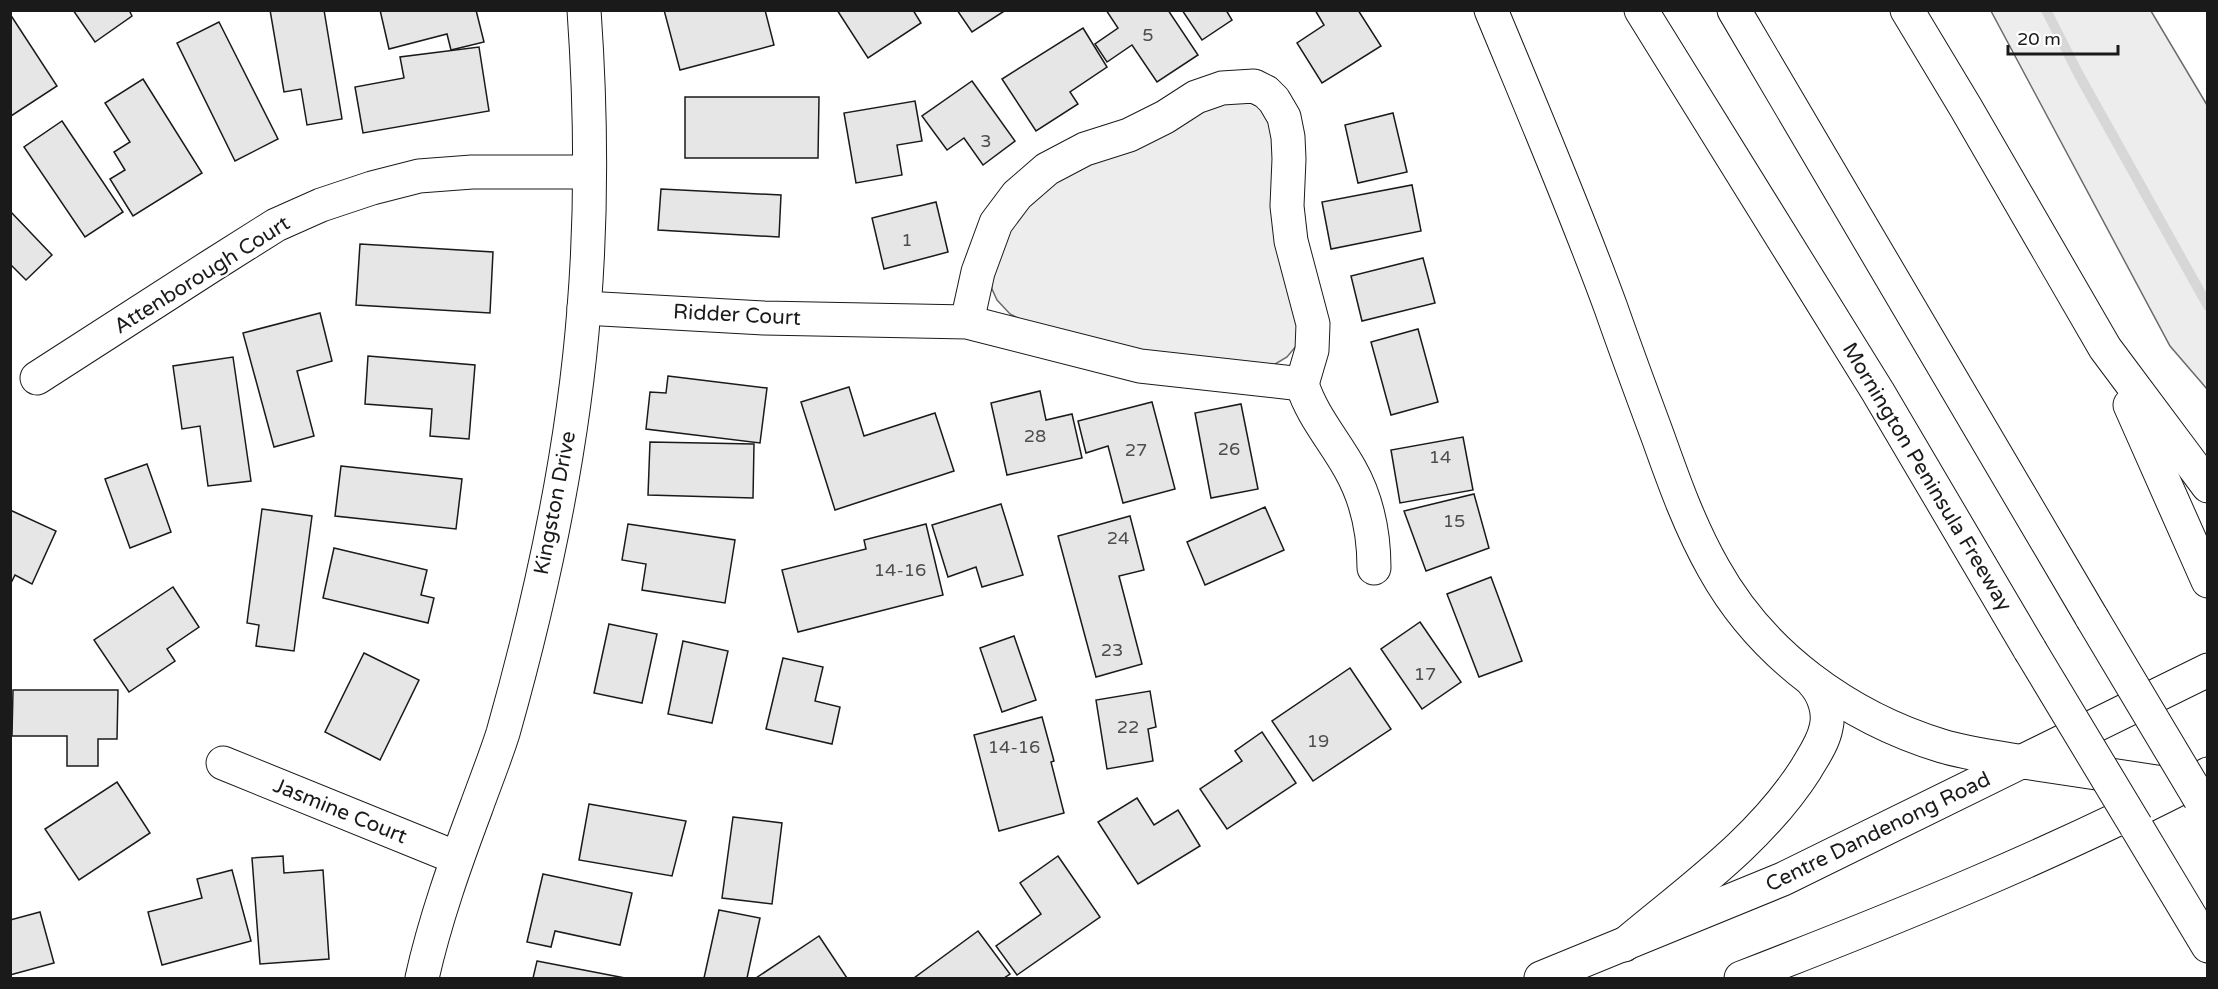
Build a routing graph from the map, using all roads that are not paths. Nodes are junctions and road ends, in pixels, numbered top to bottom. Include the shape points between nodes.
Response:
1 (584, 10) edge
2 (1491, 10) edge
3 (1641, 10) edge
4 (1734, 10) edge
5 (1907, 10) edge
6 (589, 172) junction
7 (584, 308) junction
8 (967, 322) junction
9 (2105, 348) junction
10 (37, 378) dead end
11 (1302, 384) junction
12 (2208, 486) edge
13 (1374, 568) dead end
14 (2208, 581) edge
15 (2208, 670) edge
16 (1813, 681) junction
17 (2208, 755) edge
18 (2024, 762) junction
19 (223, 763) dead end
20 (2197, 791) edge
21 (458, 858) junction
22 (1624, 945) junction
23 (2208, 946) edge
24 (422, 978) edge
25 (1541, 978) edge
26 (1741, 978) edge

1 - 6 main road, Kingston Drive
2 - 16 main road via 1587,242 1671,475 1699,539 1714,570 1752,623 1785,660
3 - 23 main road, Mornington Peninsula Freeway, bridge via 1878,392
4 - 20 main road, bridge
5 - 9 main road
6 - 7 main road, Kingston Drive
6 - 10 main road, Attenborough Court via 472,172 419,177 321,206 267,231
7 - 8 main road, Ridder Court via 774,318
7 - 21 main road, Kingston Drive via 570,431 550,540 502,736
8 - 11 main road, Ridder Court via 1140,366
8 - 11 main road via 978,272 996,223 1017,195 1047,169 1084,149 1129,135 1196,97 1222,88 1254,86 1274,100 1284,117 1288,137 1290,241 1313,324 1312,350
9 - 12 main road
9 - 14 main road
11 - 13 main road via 1308,404 1350,470 1364,503 1374,541
15 - 18 main road, Centre Dandenong Road
16 - 18 main road via 1870,715 1921,738 1970,753
16 - 22 main road via 1826,705 1827,727 1810,763 1788,795 1735,852
17 - 20 main road
18 - 20 main road
18 - 22 main road, Centre Dandenong Road via 1783,879
19 - 21 main road, Jasmine Court
20 - 26 main road
21 - 24 main road, Kingston Drive
22 - 25 main road, Centre Dandenong Road

